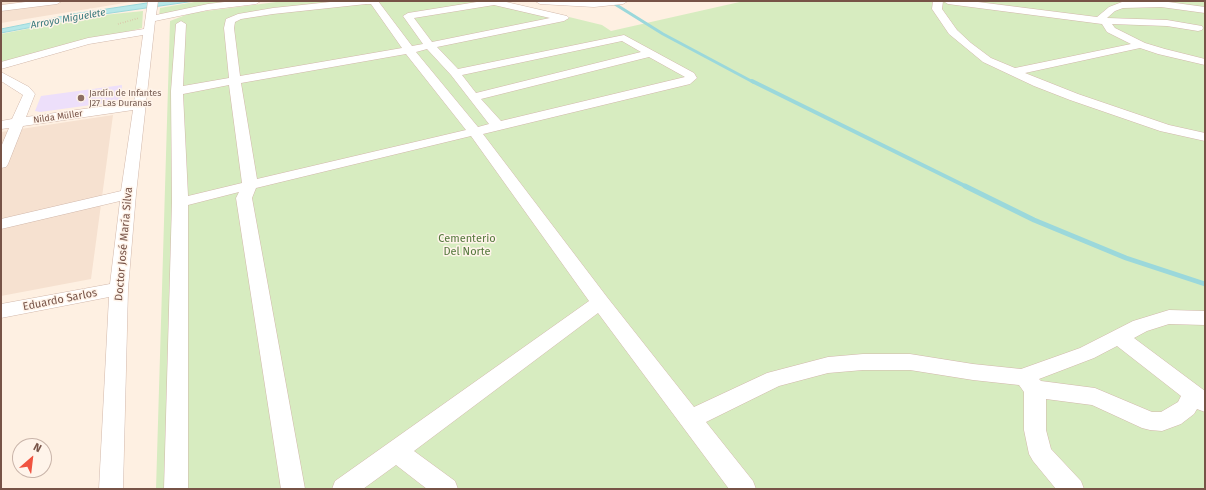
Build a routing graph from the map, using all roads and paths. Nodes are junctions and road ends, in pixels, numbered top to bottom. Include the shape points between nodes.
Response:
1 (57, 1) edge
2 (256, 1) edge
3 (540, 1) edge
4 (623, 1) edge
5 (938, 1) edge
6 (948, 1) edge
7 (1109, 1) edge
8 (1179, 4) edge
9 (1122, 5) junction
10 (1, 8) edge
11 (1205, 10) edge
12 (151, 16) edge
13 (1104, 21) junction
14 (181, 24) dead end
15 (1202, 29) edge
16 (1141, 45) junction
17 (430, 46) junction
18 (409, 50) junction
19 (651, 53) junction
20 (1205, 62) edge
21 (1, 66) edge
22 (1013, 72) junction
23 (455, 73) junction
24 (1, 76) edge
25 (235, 82) junction
26 (177, 91) junction
27 (473, 97) junction
28 (139, 105) junction
29 (18, 122) junction
30 (1, 125) edge
31 (498, 126) junction
32 (474, 131) junction
33 (1205, 137) edge
34 (1, 164) edge
35 (250, 185) junction
36 (128, 194) junction
37 (180, 202) junction
38 (1, 224) edge
39 (119, 289) junction
40 (600, 302) junction
41 (1, 311) edge
42 (1205, 318) edge
43 (1119, 337) junction
44 (1028, 383) junction
45 (1199, 398) edge
46 (690, 419) junction
47 (396, 451) junction
48 (111, 489) edge
49 (176, 489) edge
50 (293, 489) edge
51 (344, 489) edge
52 (446, 489) edge
53 (744, 489) edge
54 (1072, 489) edge

1 - 10 street
2 - 12 street
3 - 4 street via 594,4
5 - 22 street via 937,9 953,32 987,60
6 - 13 street
7 - 9 street
8 - 9 street
8 - 11 street
8 - 15 street via 1194,25
9 - 13 street via 1106,13 1102,17
12 - 21 street via 88,41
12 - 28 street, Doctor José María Silva
13 - 15 street via 1167,23
13 - 16 street via 1111,30
14 - 26 street
16 - 20 street
16 - 22 street
17 - 17 street via 527,26 564,18 494,2 408,16
17 - 18 street
17 - 23 street
18 - 25 street
18 - 25 street via 374,2 273,10 230,21
18 - 32 street
19 - 23 street via 624,38
19 - 27 street
19 - 31 street via 690,75 690,78
22 - 33 street via 1052,89 1165,128
23 - 27 street
24 - 29 street via 29,94
25 - 26 street
25 - 35 street
26 - 37 street
27 - 31 street
28 - 29 street, Nilda Müller
28 - 36 street, Doctor José María Silva
29 - 30 street, Nilda Müller
29 - 34 street
31 - 32 street
32 - 35 street
32 - 40 street
35 - 37 street
35 - 50 street via 244,198
36 - 38 street
36 - 39 street, Doctor José María Silva
37 - 49 street
39 - 41 street, Eduardo Sarlos
39 - 48 street, Doctor José María Silva
40 - 46 street
40 - 47 street
42 - 43 street via 1169,318 1140,326
43 - 44 street
43 - 45 street
44 - 45 street via 1095,397 1150,421 1162,422 1173,417
44 - 46 street via 910,362 828,365 774,379
44 - 54 street via 1041,454
46 - 53 street
47 - 51 street
47 - 52 street

